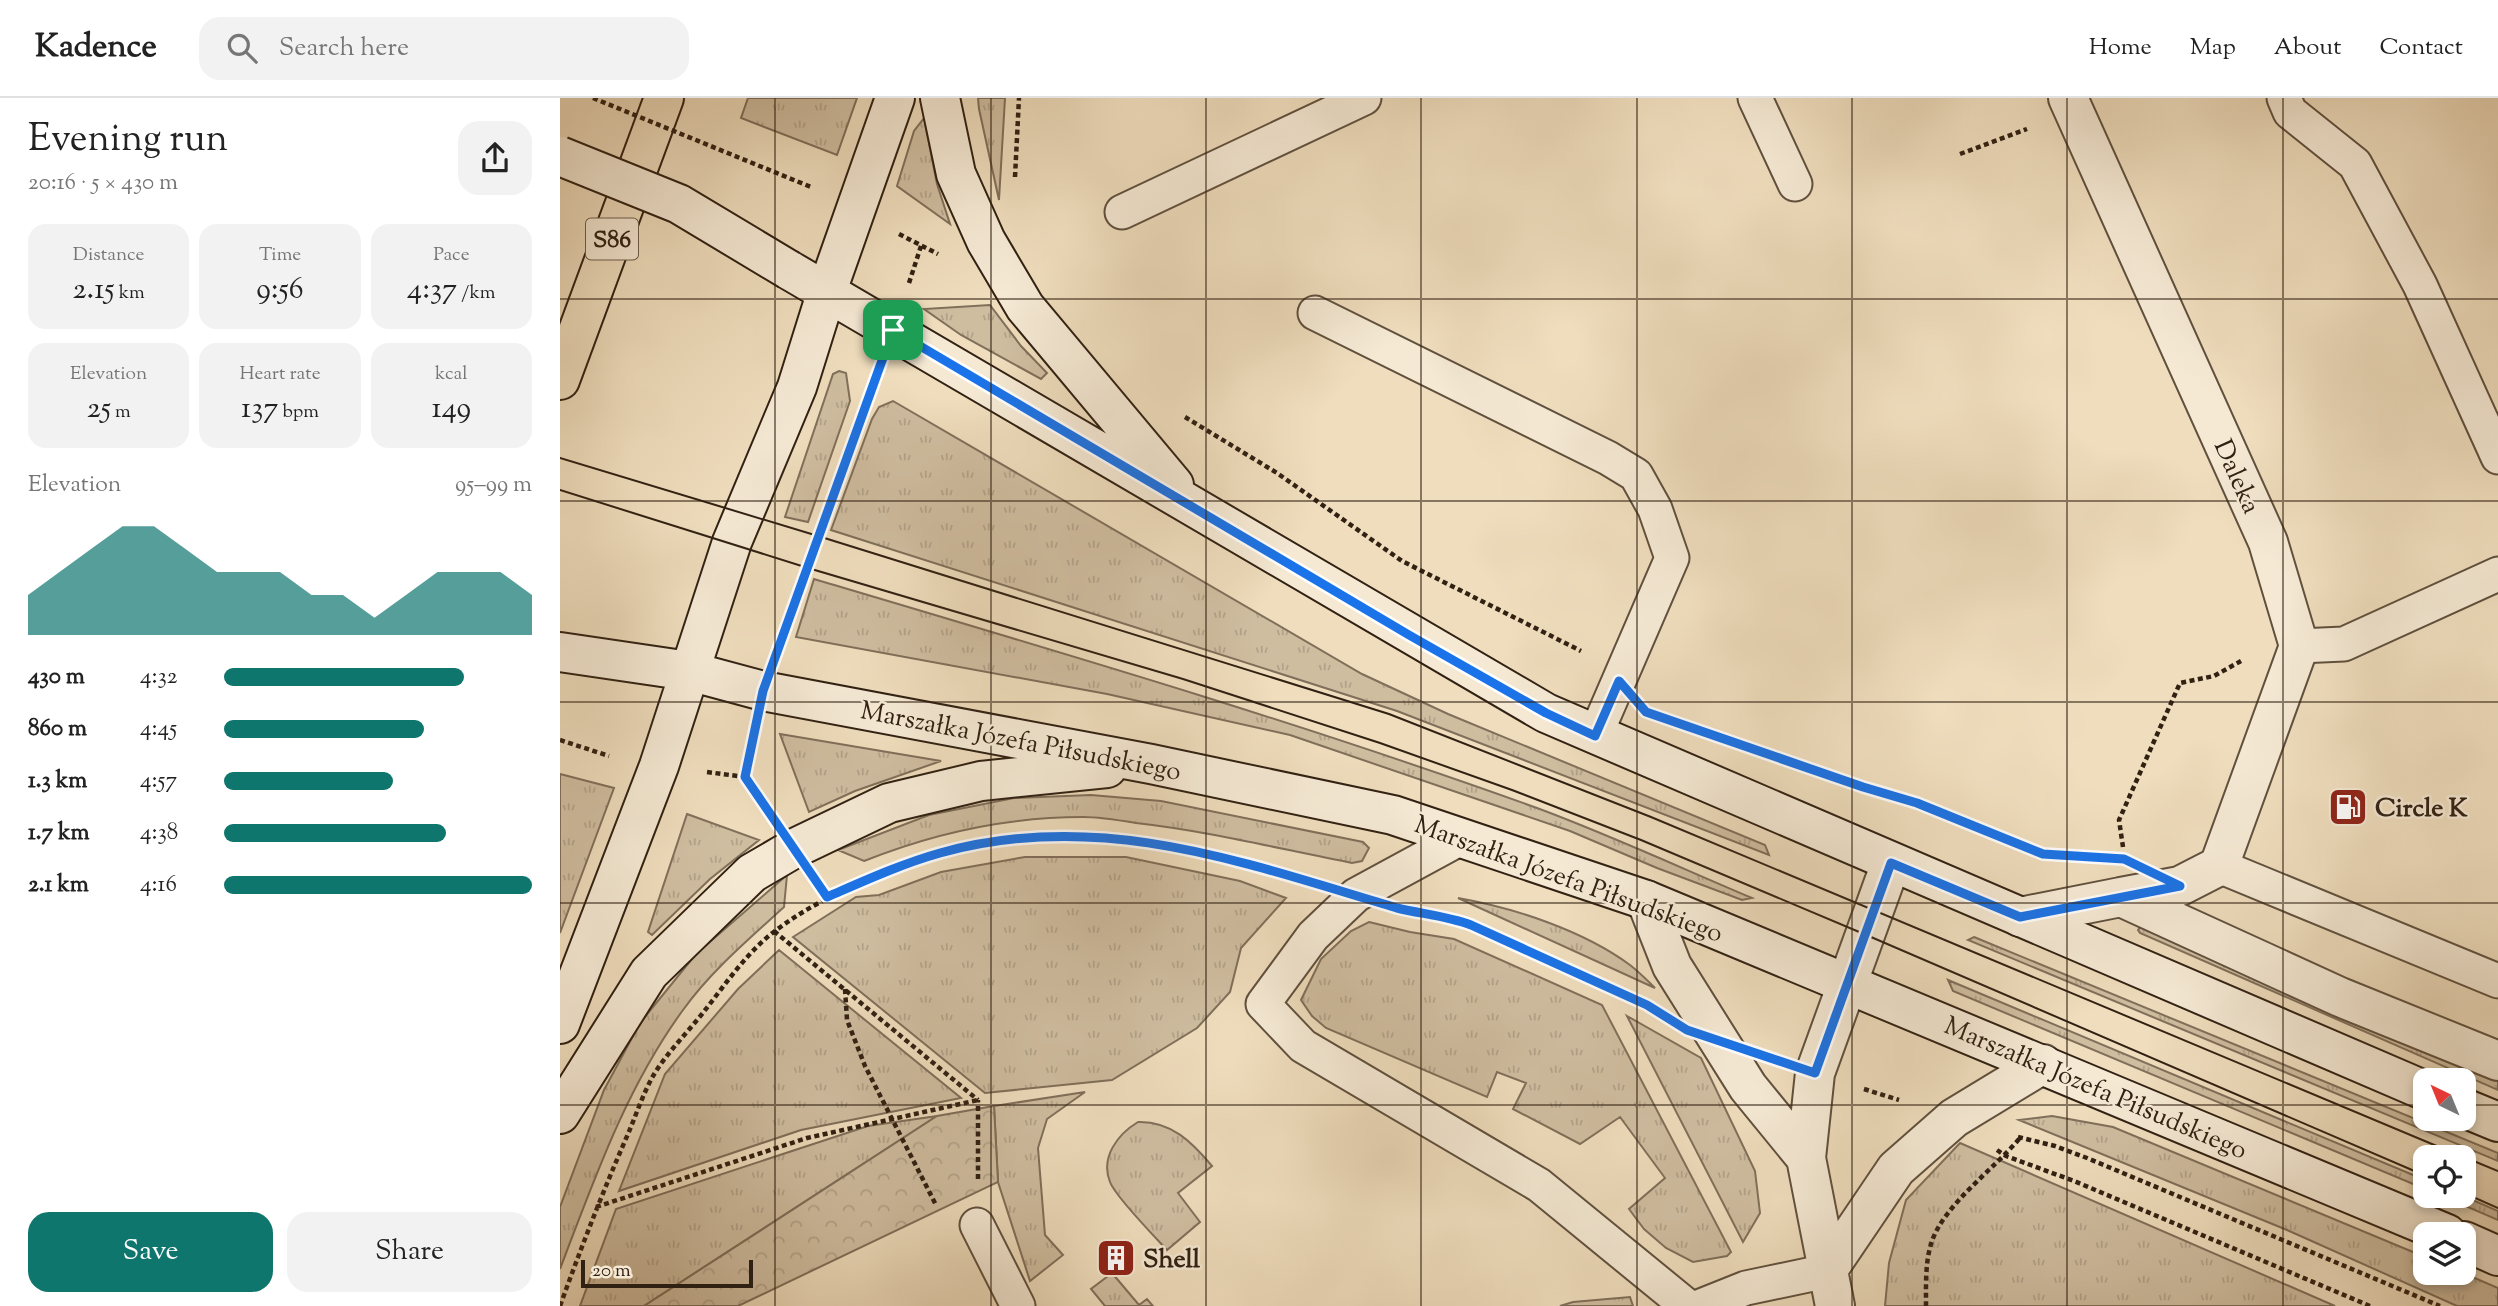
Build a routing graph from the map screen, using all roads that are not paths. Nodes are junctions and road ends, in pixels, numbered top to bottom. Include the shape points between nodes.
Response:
1 (664, 98) edge
2 (895, 98) edge
3 (940, 98) edge
4 (1364, 98) edge
5 (1755, 98) edge
6 (2068, 98) edge
7 (2284, 98) edge
8 (1320, 107) edge
9 (560, 156) edge
10 (1795, 184) dead end
11 (1122, 212) dead end
12 (827, 291) junction
13 (1315, 313) dead end
14 (560, 380) edge
15 (2498, 457) edge
16 (1191, 505) junction
17 (2498, 574) edge
18 (2299, 646) junction
19 (560, 652) edge
20 (689, 671) junction
21 (1595, 736) junction
22 (1151, 764) junction
23 (1461, 838) junction
24 (1891, 863) junction
25 (2219, 866) junction
26 (2121, 897) junction
27 (1646, 900) junction
28 (2020, 917) junction
29 (2498, 981) edge
30 (1846, 982) junction
31 (560, 1024) edge
32 (2498, 1061) edge
33 (2043, 1064) junction
34 (2413, 1085) edge
35 (2476, 1113) edge
36 (560, 1114) edge
37 (2498, 1122) edge
38 (1806, 1158) junction
39 (2418, 1222) edge
40 (977, 1225) road end
41 (2476, 1246) edge
42 (2498, 1256) edge
43 (1831, 1288) edge
44 (1018, 1306) edge
45 (1687, 1306) edge
46 (1701, 1306) edge

1 - 14 highway, S86
2 - 12 main road
3 - 16 main road via 956,174 986,241 1025,307
4 - 8 lane
5 - 10 lane
6 - 18 main road, Daleka via 2268,542
7 - 15 lane via 2290,112 2355,164 2420,285
8 - 11 lane
9 - 12 main road, bridge via 679,204
12 - 16 main road
12 - 20 main road via 797,387 742,514
13 - 21 lane via 1636,475 1655,509 1672,558
16 - 21 main road via 1523,700
17 - 18 lane via 2344,644
18 - 25 main road
19 - 20 main road, Marszałka Józefa Piłsudskiego
20 - 22 main road, Marszałka Józefa Piłsudskiego via 763,691
20 - 31 main road via 659,766
21 - 24 main road
22 - 23 main road, Marszałka Józefa Piłsudskiego via 1393,815
22 - 36 main road via 981,781 889,803 752,873 649,973
23 - 27 main road, Marszałka Józefa Piłsudskiego
23 - 45 lane via 1356,895 1313,936 1263,1004 1303,1046 1539,1185
24 - 28 main road
24 - 30 main road
25 - 26 main road via 2180,886
25 - 29 lane
26 - 28 main road
26 - 32 main road via 2340,997
27 - 30 main road, Marszałka Józefa Piłsudskiego
27 - 38 main road via 1672,966 1748,1087
28 - 34 main road
30 - 33 main road, Marszałka Józefa Piłsudskiego
30 - 38 main road via 1815,1073
33 - 39 main road, Marszałka Józefa Piłsudskiego
33 - 43 main road via 1954,1118 1896,1169
35 - 37 main road
38 - 43 main road
40 - 44 lane
41 - 42 main road
43 - 46 lane via 1746,1288

